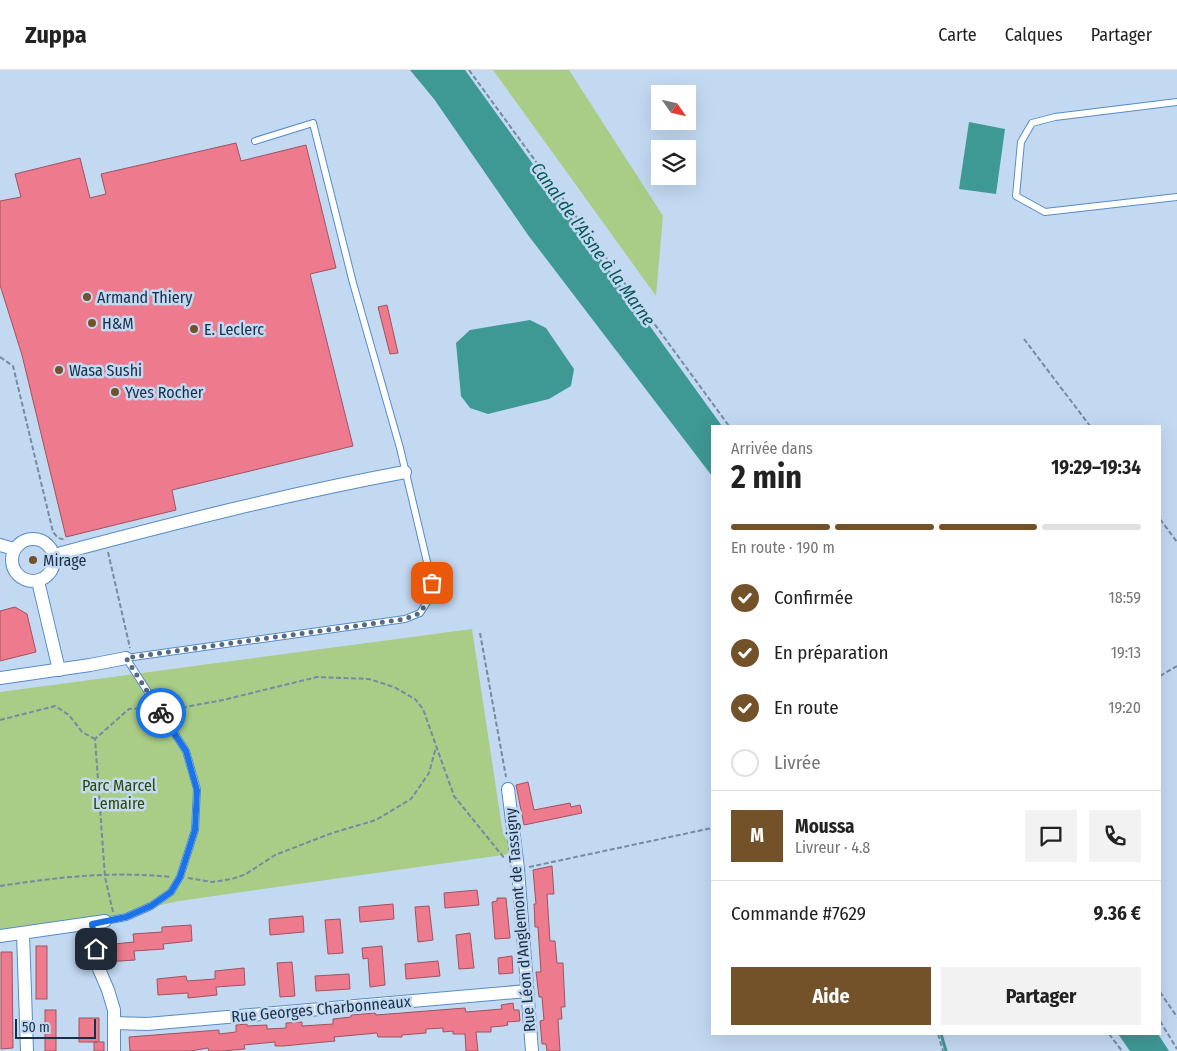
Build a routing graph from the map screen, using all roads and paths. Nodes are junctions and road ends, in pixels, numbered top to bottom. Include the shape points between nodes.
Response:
1 (469, 70) edge
2 (1177, 102) edge
3 (255, 141) dead end
4 (1177, 197) edge
5 (1024, 339) dead end
6 (0, 357) edge
7 (728, 425) edge
8 (1089, 425) edge
9 (405, 472) junction
10 (1161, 520) edge
11 (68, 541) dead end
12 (106, 541) junction
13 (1177, 542) edge
14 (0, 545) edge
15 (14, 549) junction
16 (54, 555) junction
17 (38, 581) junction
18 (480, 633) dead end
19 (129, 658) junction
20 (1177, 666) edge
21 (59, 670) junction
22 (1161, 675) edge
23 (0, 678) edge
24 (158, 708) junction
25 (0, 720) edge
26 (95, 739) junction
27 (436, 747) junction
28 (508, 789) joint
29 (711, 828) edge
30 (518, 870) junction
31 (105, 874) junction
32 (180, 877) junction
33 (0, 886) edge
34 (110, 920) junction
35 (92, 924) junction
36 (23, 933) junction
37 (0, 936) edge
38 (528, 991) junction
39 (1161, 993) edge
40 (1177, 1017) edge
41 (114, 1023) junction
42 (1161, 1023) edge
43 (938, 1035) edge
44 (1110, 1035) edge
45 (1177, 1049) edge
46 (27, 1051) edge
47 (114, 1051) edge
48 (532, 1051) edge
49 (943, 1051) edge
50 (1122, 1051) edge

1 - 7 path
2 - 4 lane via 1055,117 1032,123 1021,142 1016,196 1045,212
3 - 9 lane via 313,123
5 - 8 path
6 - 11 path via 13,366 53,532 58,538
9 - 12 street via 359,480
9 - 19 lane via 432,583 429,599 420,613 405,619
10 - 13 path
12 - 16 street
12 - 19 path
14 - 15 street
15 - 16 street via 22,541 34,538 47,544
15 - 17 street via 11,562 18,575
16 - 17 street via 49,574
17 - 21 street
18 - 28 path
19 - 21 street
19 - 24 lane
20 - 22 path
21 - 23 street
24 - 26 path via 129,709
24 - 27 path via 223,700 318,677 369,679 416,699 423,709
24 - 32 lane via 186,751 197,790 195,830
25 - 26 path via 55,706 69,715 82,732
26 - 31 path
27 - 30 path via 454,796 508,863
27 - 32 path via 429,772 411,799 376,820 274,855 246,874 232,879 212,882
28 - 30 street, Rue Léon d'Anglemont de Tassigny
29 - 30 path
30 - 38 street, Rue Léon d'Anglemont de Tassigny
31 - 32 path
31 - 33 path
31 - 34 path
32 - 34 lane via 171,892 151,906
34 - 35 street
35 - 36 street
35 - 41 street via 99,969 112,1000
36 - 37 street
36 - 46 street
38 - 41 street, Rue Georges Charbonneaux via 147,1024
38 - 48 street, Rue Léon d'Anglemont de Tassigny
39 - 40 path
41 - 47 street
42 - 45 path
43 - 49 path
44 - 50 path

